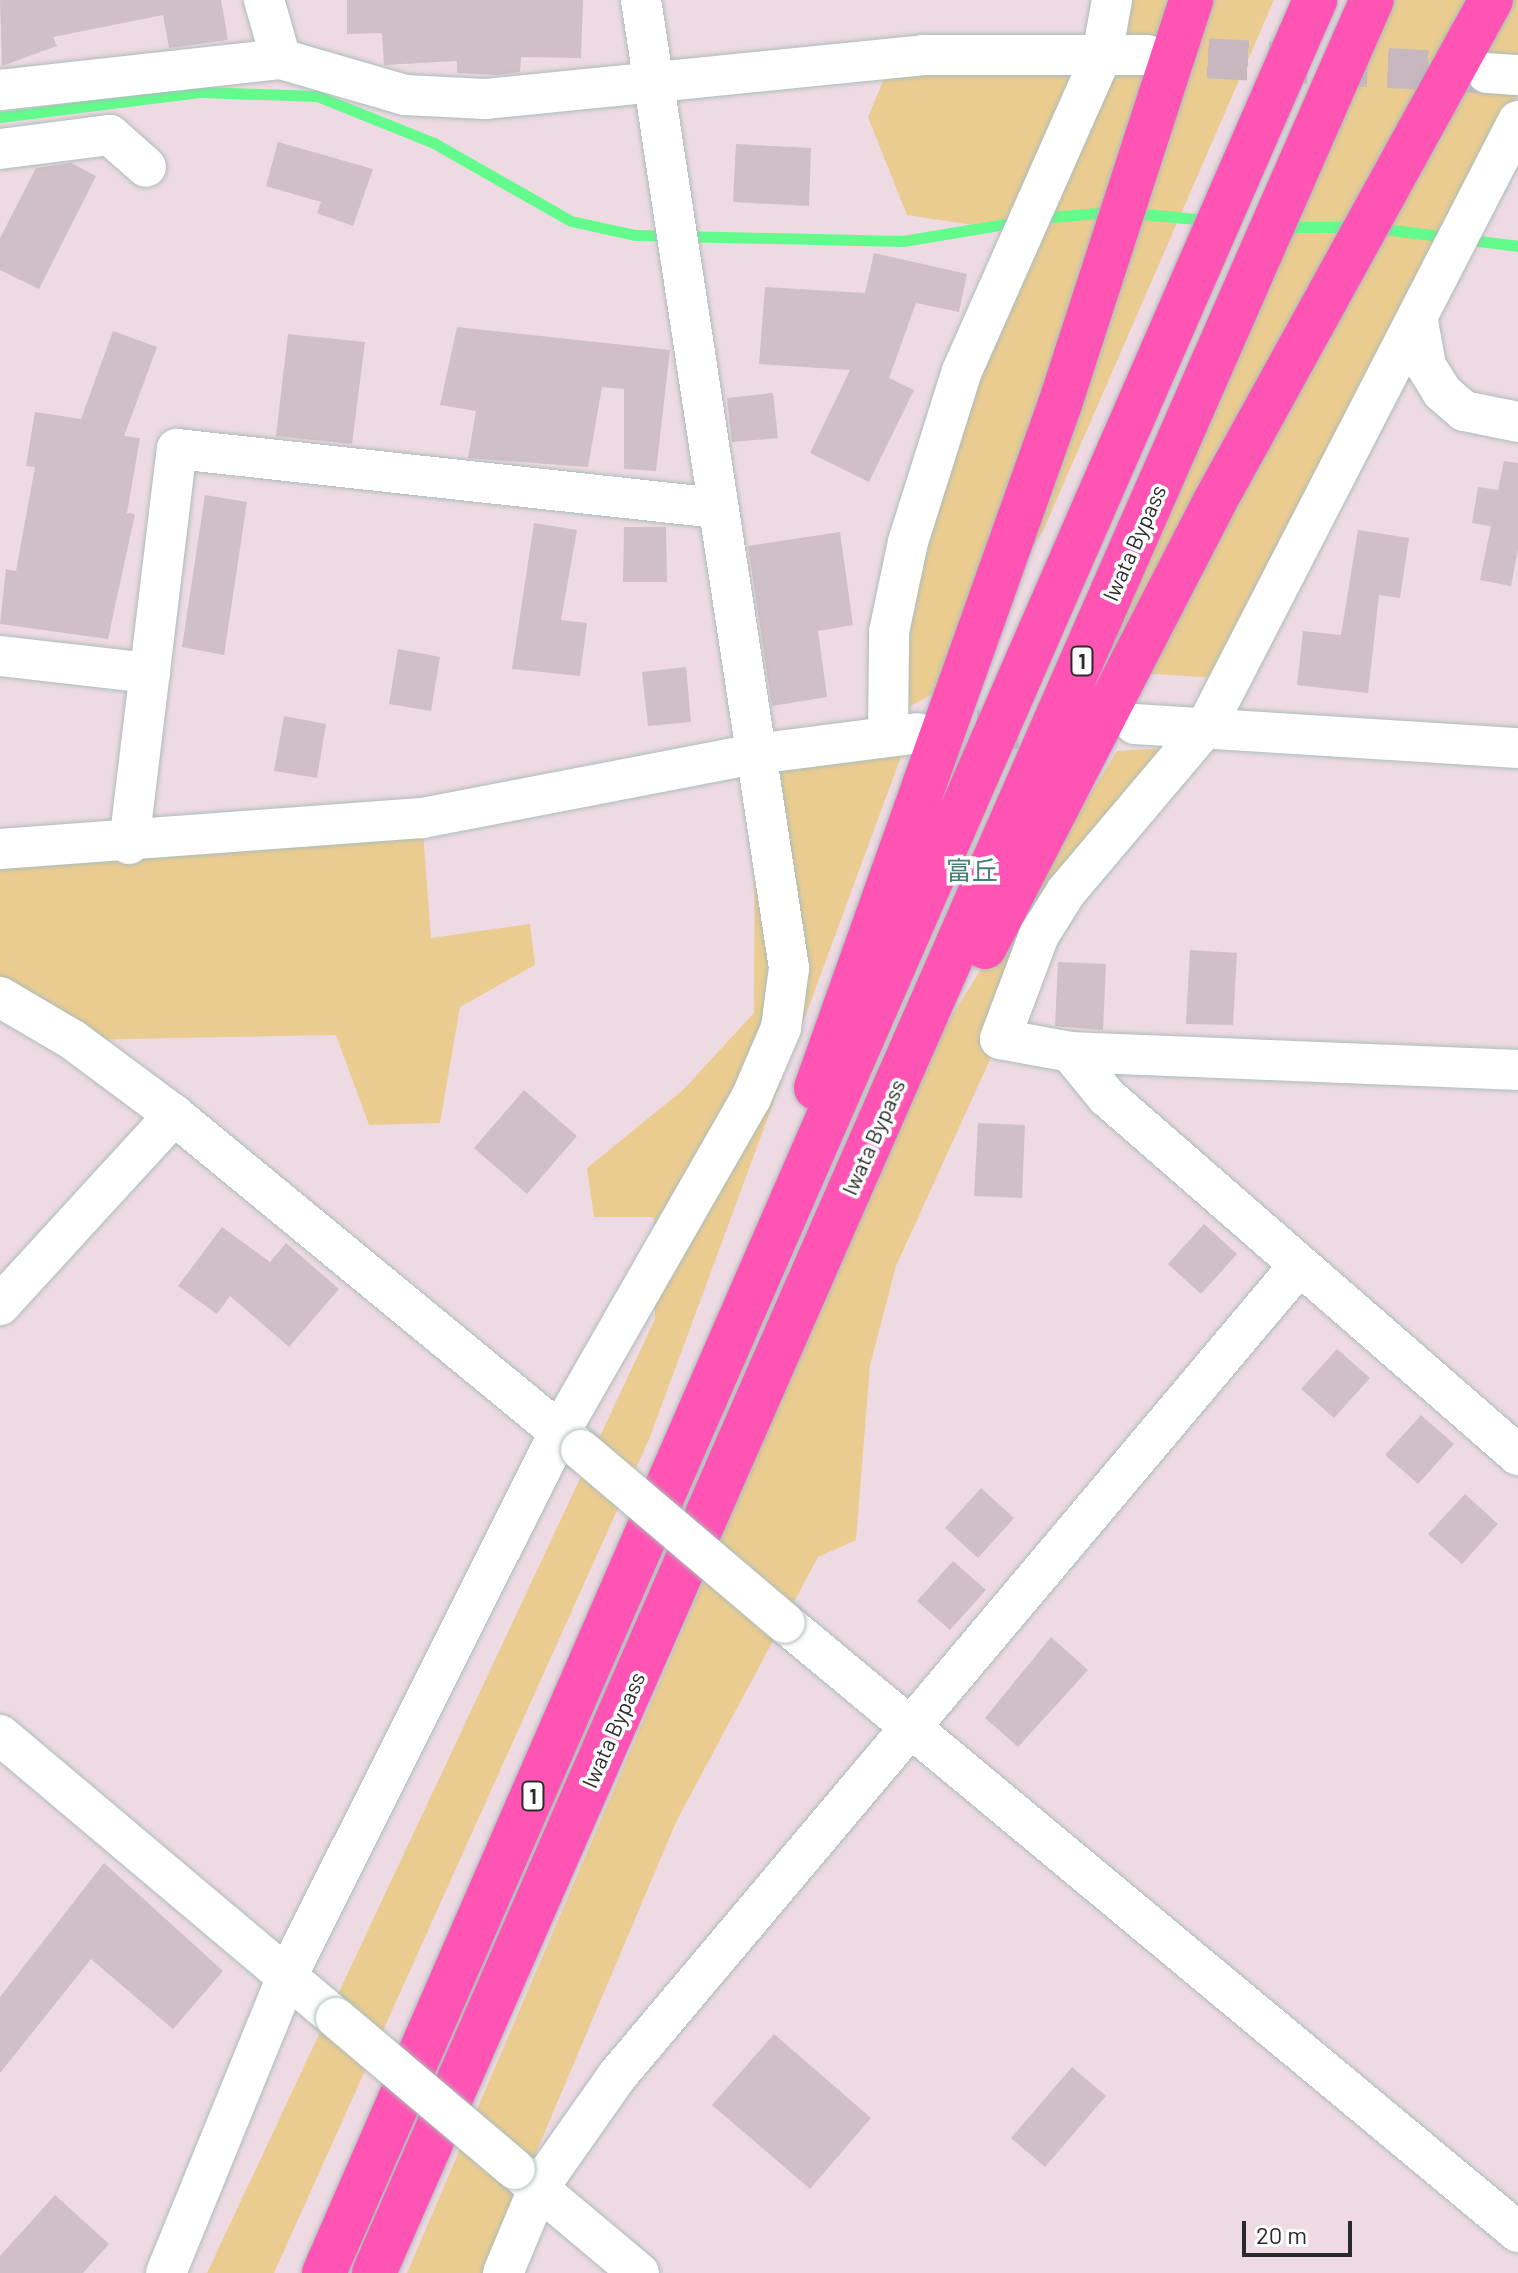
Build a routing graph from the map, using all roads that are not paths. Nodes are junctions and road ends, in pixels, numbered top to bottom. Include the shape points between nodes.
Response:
1 (264, 0) edge
2 (641, 0) edge
3 (1112, 0) edge
4 (1191, 0) edge
5 (1315, 0) edge
6 (1372, 0) edge
7 (1491, 0) edge
8 (1102, 55) junction
9 (1148, 55) tunnel mouth
10 (281, 59) junction
11 (652, 79) junction
12 (0, 90) edge
13 (1518, 121) edge
14 (0, 149) edge
15 (146, 167) dead end
16 (1418, 321) junction
17 (1518, 422) edge
18 (717, 508) junction
19 (0, 656) edge
20 (150, 673) junction
21 (1135, 724) dead end
22 (1207, 725) junction
23 (1518, 748) edge
24 (755, 754) junction
25 (129, 844) junction
26 (0, 849) edge
27 (0, 997) edge
28 (1070, 1052) junction
29 (1518, 1070) edge
30 (174, 1115) junction
31 (1297, 1268) junction
32 (0, 1305) edge
33 (742, 1319) junction
34 (792, 1322) junction
35 (570, 1442) junction
36 (1518, 1455) edge
37 (913, 1725) junction
38 (0, 1735) edge
39 (289, 1972) junction
40 (527, 2178) junction
41 (1518, 2232) edge
42 (166, 2273) edge
43 (324, 2273) edge
44 (374, 2273) edge
45 (503, 2273) edge
46 (639, 2273) edge

1 - 10 street
2 - 11 street
3 - 8 street
4 - 33 highway, 1 via 1060,404 841,1010
5 - 33 highway, 1
6 - 34 highway, Iwata Bypass / 1
7 - 34 highway via 1214,503
8 - 9 street
8 - 11 street via 922,55
8 - 24 street via 962,371 908,542 889,632 903,735
10 - 11 street via 421,96 485,99
10 - 12 street
11 - 18 street
13 - 16 street
14 - 15 street via 110,135
16 - 17 street via 1426,366 1442,392 1464,411
16 - 22 street
18 - 20 street via 177,449
18 - 24 street
19 - 20 street
20 - 25 street
21 - 22 street
22 - 23 street
22 - 28 street via 1066,892 1039,935 1000,1039
24 - 25 street via 422,818
24 - 35 street via 789,968 781,1028 751,1098
25 - 26 street
27 - 30 street via 73,1040
28 - 29 street
28 - 31 street via 1107,1097
30 - 32 street
30 - 35 street
31 - 36 street
31 - 37 street
33 - 43 highway, 1
34 - 44 highway, Iwata Bypass / 1
35 - 37 street, bridge
35 - 39 street
37 - 40 street
37 - 41 street
38 - 39 street
39 - 40 street, bridge via 336,2018
39 - 42 street
40 - 45 street
40 - 46 street

